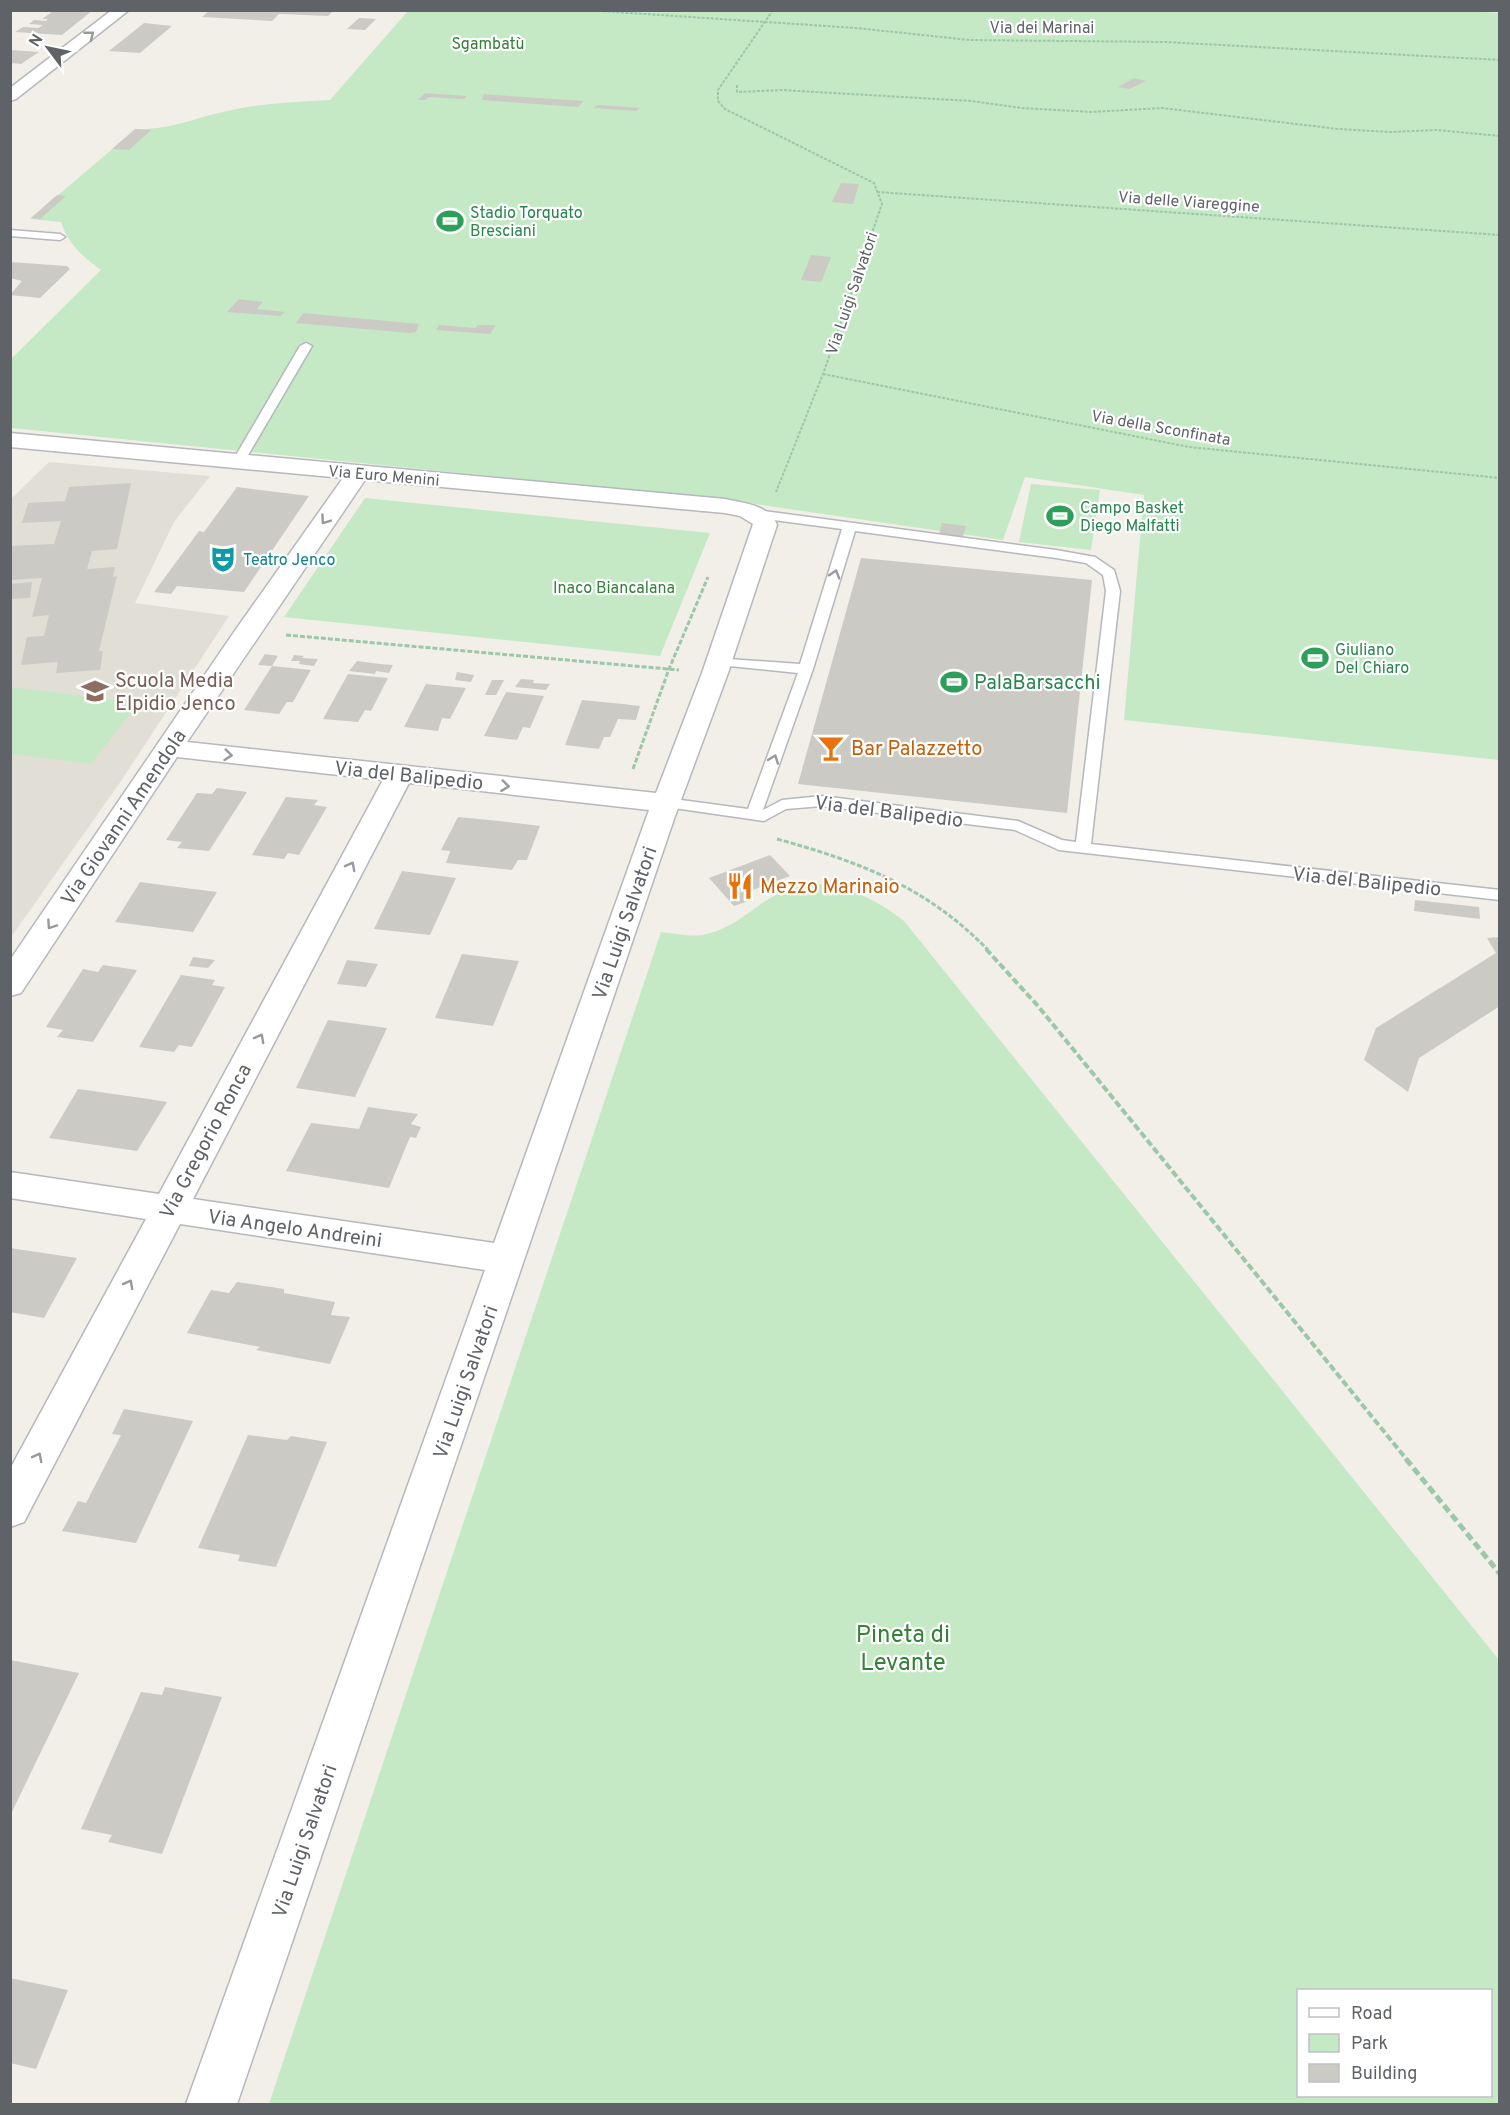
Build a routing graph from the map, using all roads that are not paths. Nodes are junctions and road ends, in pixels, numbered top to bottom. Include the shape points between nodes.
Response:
1 (122, 10) edge
2 (10, 72) edge
3 (39, 74) junction
4 (10, 96) edge
5 (10, 233) edge
6 (60, 237) dead end
7 (306, 346) dead end
8 (10, 440) edge
9 (238, 462) junction
10 (359, 472) junction
11 (756, 514) junction
12 (850, 525) junction
13 (717, 667) junction
14 (806, 669) junction
15 (170, 748) junction
16 (400, 774) junction
17 (666, 803) junction
18 (754, 814) junction
19 (1083, 848) junction
20 (1500, 896) edge
21 (10, 985) edge
22 (10, 1185) edge
23 (170, 1210) junction
24 (508, 1259) junction
25 (10, 1509) edge
26 (212, 2104) edge

3 -> 1 street
2 - 3 street
3 - 4 street
5 - 6 lane
7 - 9 lane
8 - 9 street, Via Euro Menini
9 - 10 street, Via Euro Menini
10 - 11 street, Via Euro Menini via 725,506
10 -> 15 street, Via Giovanni Amendola
11 - 12 lane
11 - 13 street, Via Luigi Salvatori via 764,521 761,540
14 -> 12 lane
12 - 19 lane via 1076,557 1090,560 1108,573 1113,591
13 - 14 lane
13 - 17 street, Via Luigi Salvatori
18 -> 14 lane
15 -> 16 street, Via del Balipedio
15 -> 21 street, Via Giovanni Amendola
16 -> 17 street, Via del Balipedio
23 -> 16 street, Via Gregorio Ronca
17 - 18 lane, Via del Balipedio
17 - 24 street, Via Luigi Salvatori
18 - 19 lane, Via del Balipedio via 764,816 782,805 822,801 1018,826 1059,844
19 - 20 lane, Via del Balipedio
22 - 23 street, Via Angelo Andreini
23 - 24 street, Via Angelo Andreini
25 -> 23 street, Via Gregorio Ronca
24 - 26 street, Via Luigi Salvatori

